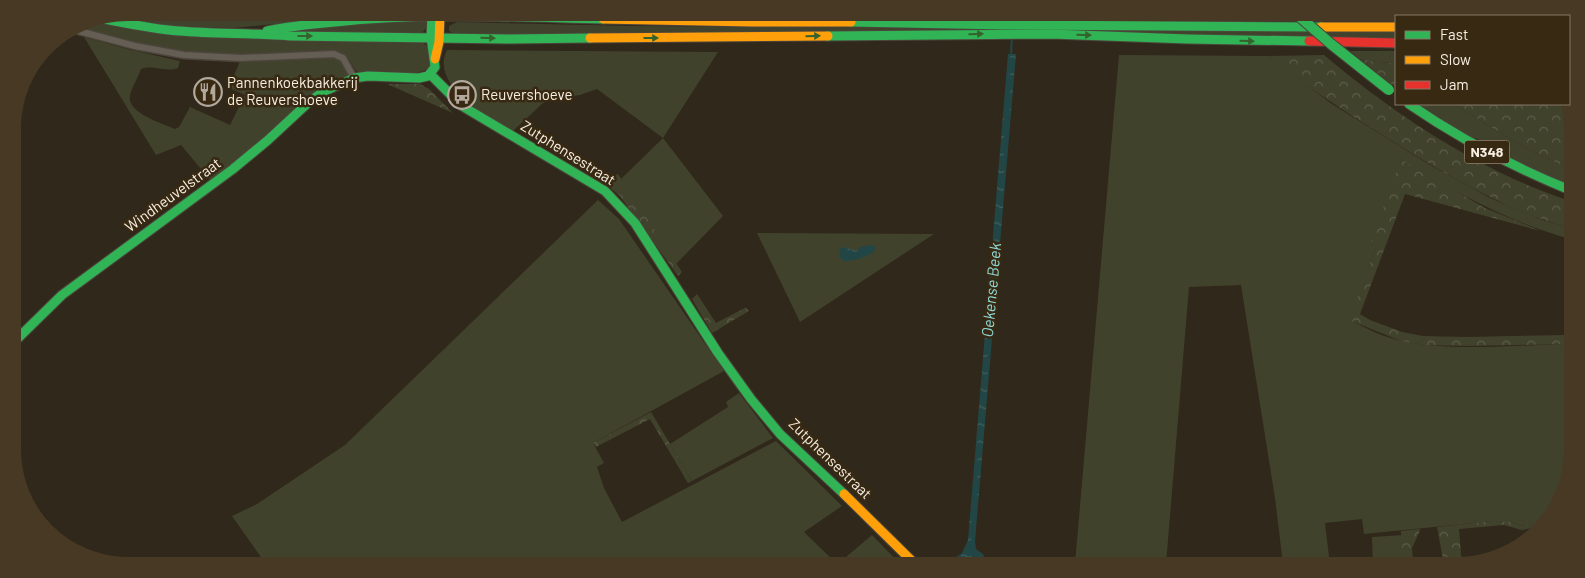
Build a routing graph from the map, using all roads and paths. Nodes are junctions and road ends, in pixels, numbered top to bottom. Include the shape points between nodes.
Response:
1 (333, 21) edge
2 (436, 21) edge
3 (712, 21) edge
4 (1304, 21) edge
5 (117, 22) edge
6 (1395, 27) edge
7 (1004, 29) junction
8 (1018, 29) junction
9 (81, 32) edge
10 (256, 33) junction
11 (435, 38) junction
12 (1395, 42) edge
13 (430, 74) junction
14 (354, 78) junction
15 (1393, 92) edge
16 (1411, 105) edge
17 (1564, 188) edge
18 (21, 335) edge
19 (908, 557) edge

1 - 10 main road
2 - 11 main road
3 - 7 main road via 880,22
4 - 15 main road, bridge
5 - 10 main road via 179,31
6 - 8 main road
7 - 8 main road
11 -> 7 main road via 749,37
8 -> 12 main road via 1188,39
9 - 14 street via 184,55 241,58 334,54 343,58
10 -> 11 main road
11 - 13 main road via 435,67
13 - 14 main road via 419,78
13 - 19 main road, Zutphensestraat via 462,106 605,191 620,205 750,399 780,434
14 - 18 main road, Windheuvelstraat via 309,102 233,169 62,295
16 - 17 main road, N348 via 1494,156

